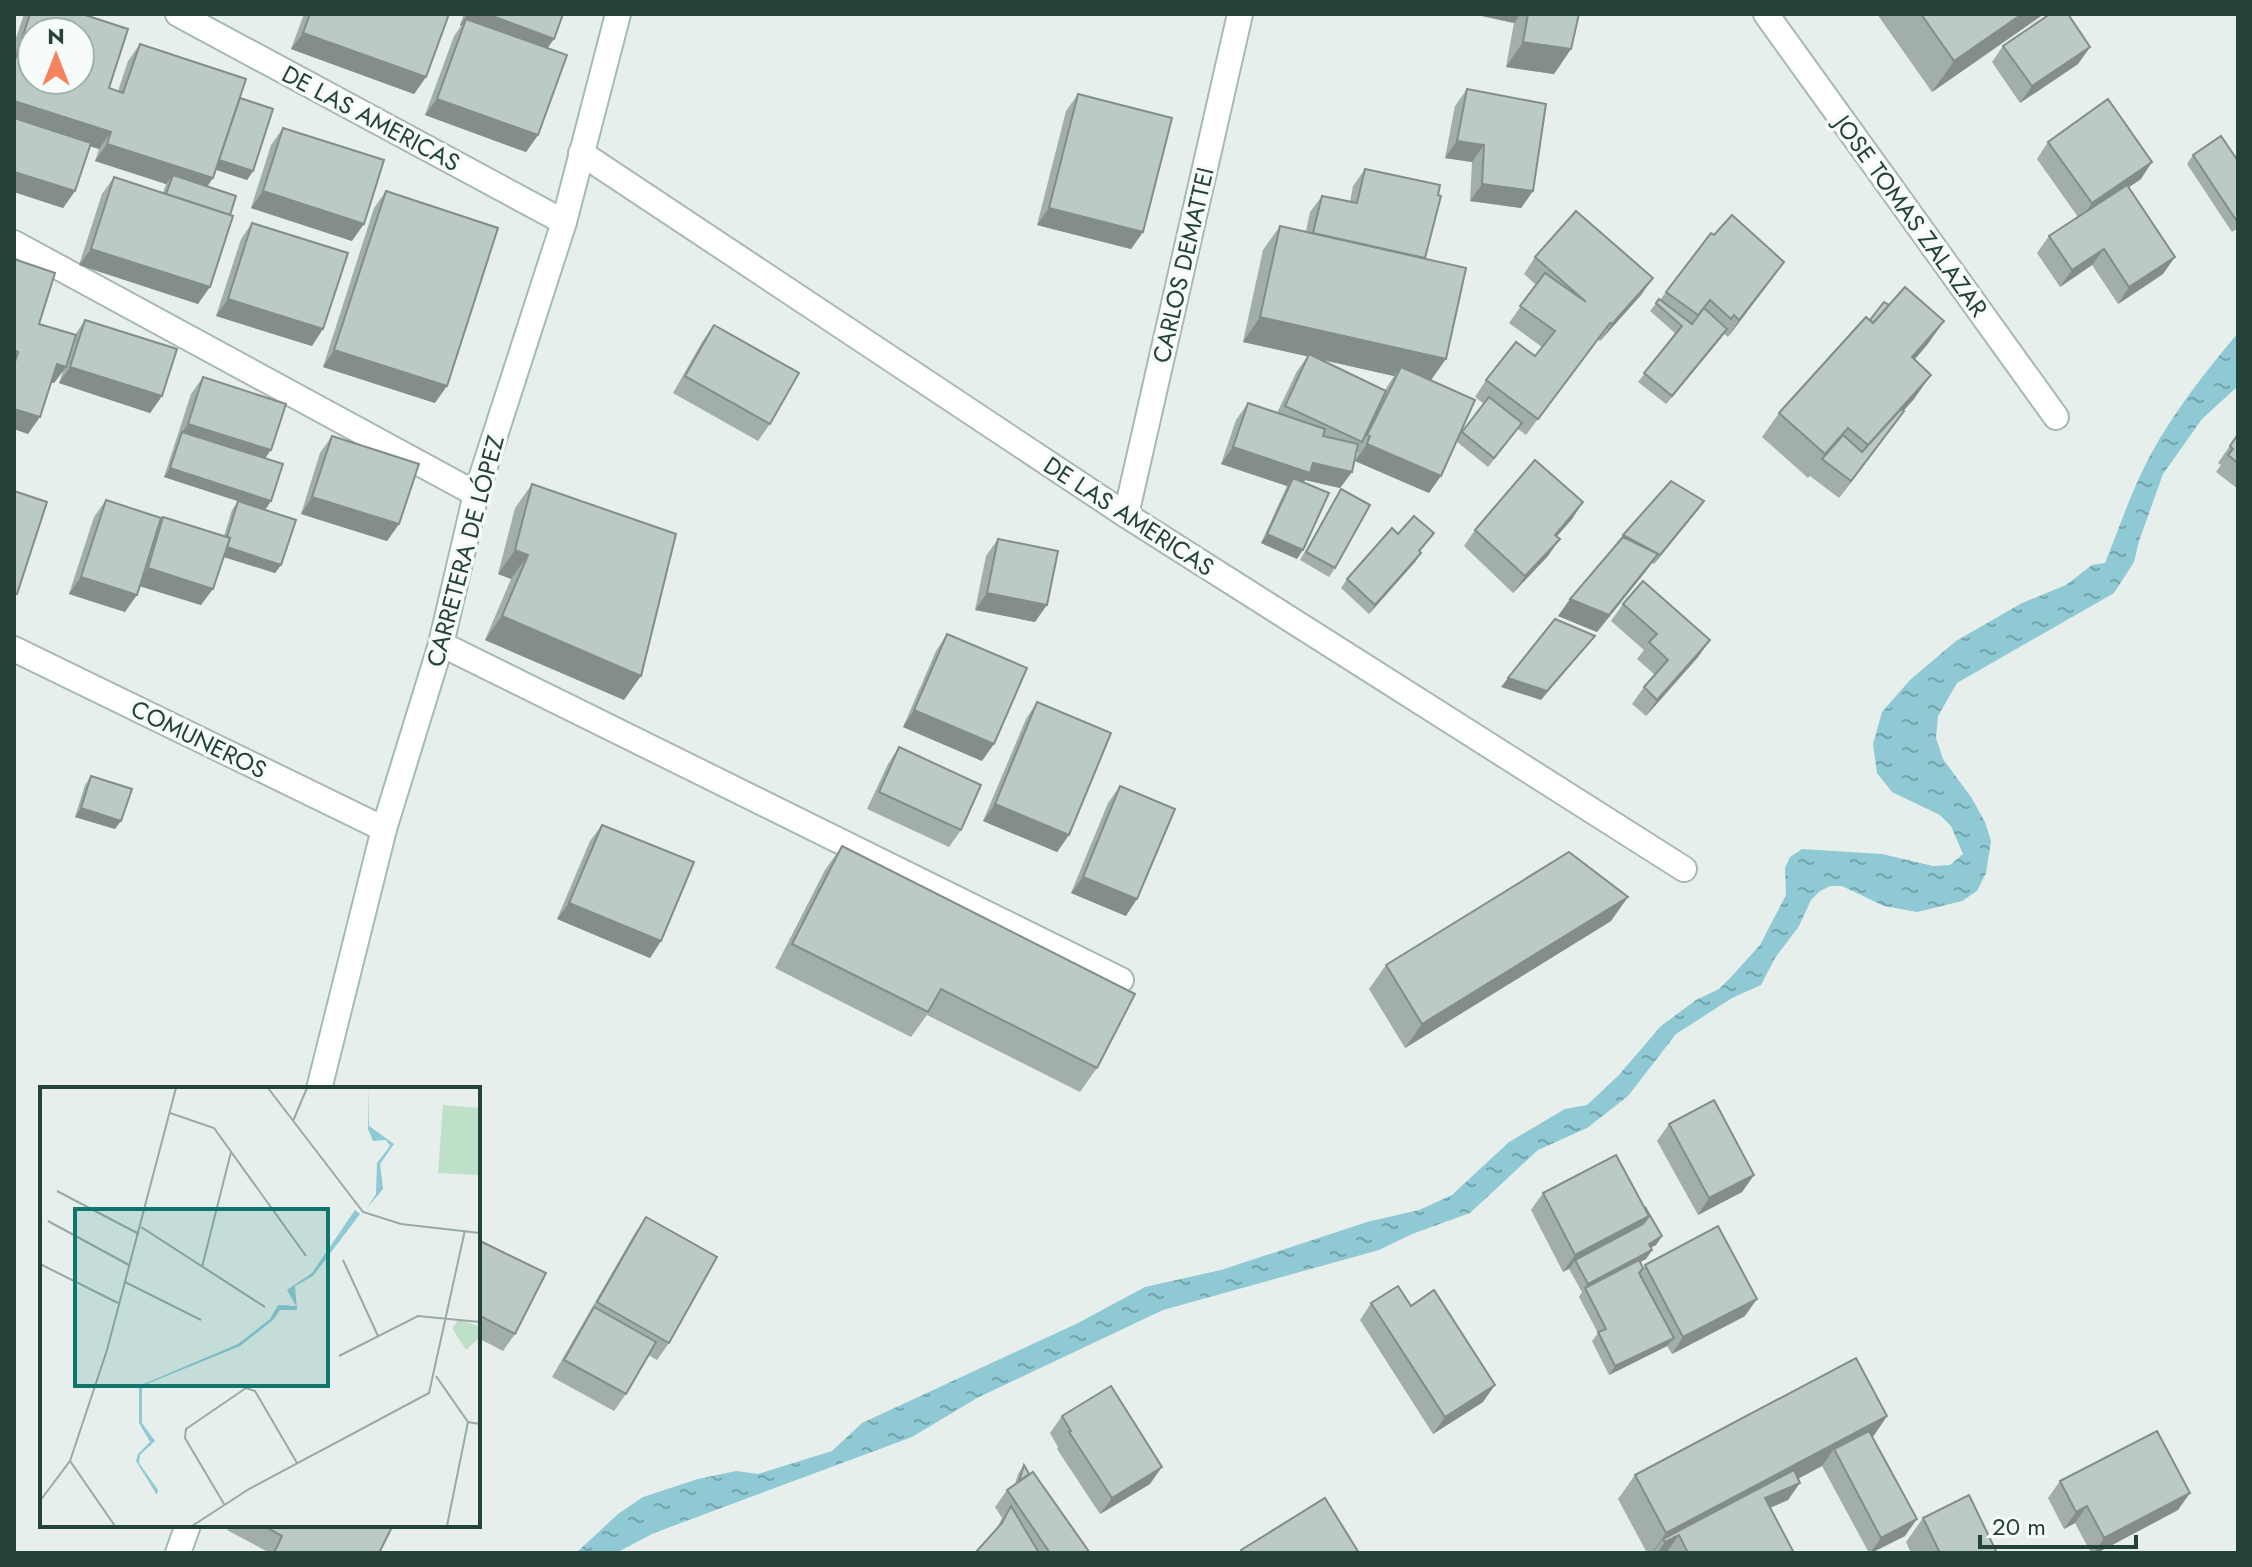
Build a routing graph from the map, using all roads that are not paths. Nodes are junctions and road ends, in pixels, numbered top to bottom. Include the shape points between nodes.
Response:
1 (178, 14) edge
2 (618, 14) edge
3 (1240, 14) edge
4 (1766, 14) edge
5 (581, 153) junction
6 (564, 222) junction
7 (14, 243) edge
8 (2056, 417) dead end
9 (476, 494) junction
10 (1126, 515) junction
11 (441, 644) junction
12 (14, 649) edge
13 (384, 829) junction
14 (1684, 869) dead end
15 (1121, 980) dead end
16 (320, 1087) edge
17 (187, 1527) edge
18 (178, 1553) edge

1 - 6 street, DE LAS AMERICAS
2 - 5 street, CARRETERA DE LÓPEZ
3 - 10 street, CARLOS DEMATTEI
4 - 8 street, JOSE TOMAS ZALAZAR
5 - 6 street, CARRETERA DE LÓPEZ
5 - 10 street, DE LAS AMERICAS
6 - 9 street, CARRETERA DE LÓPEZ
7 - 9 street
9 - 11 street, CARRETERA DE LÓPEZ
10 - 14 street, DE LAS AMERICAS
11 - 13 street, CARRETERA DE LÓPEZ
11 - 15 street
12 - 13 street, COMUNEROS
13 - 16 street, CARRETERA DE LÓPEZ
17 - 18 street

